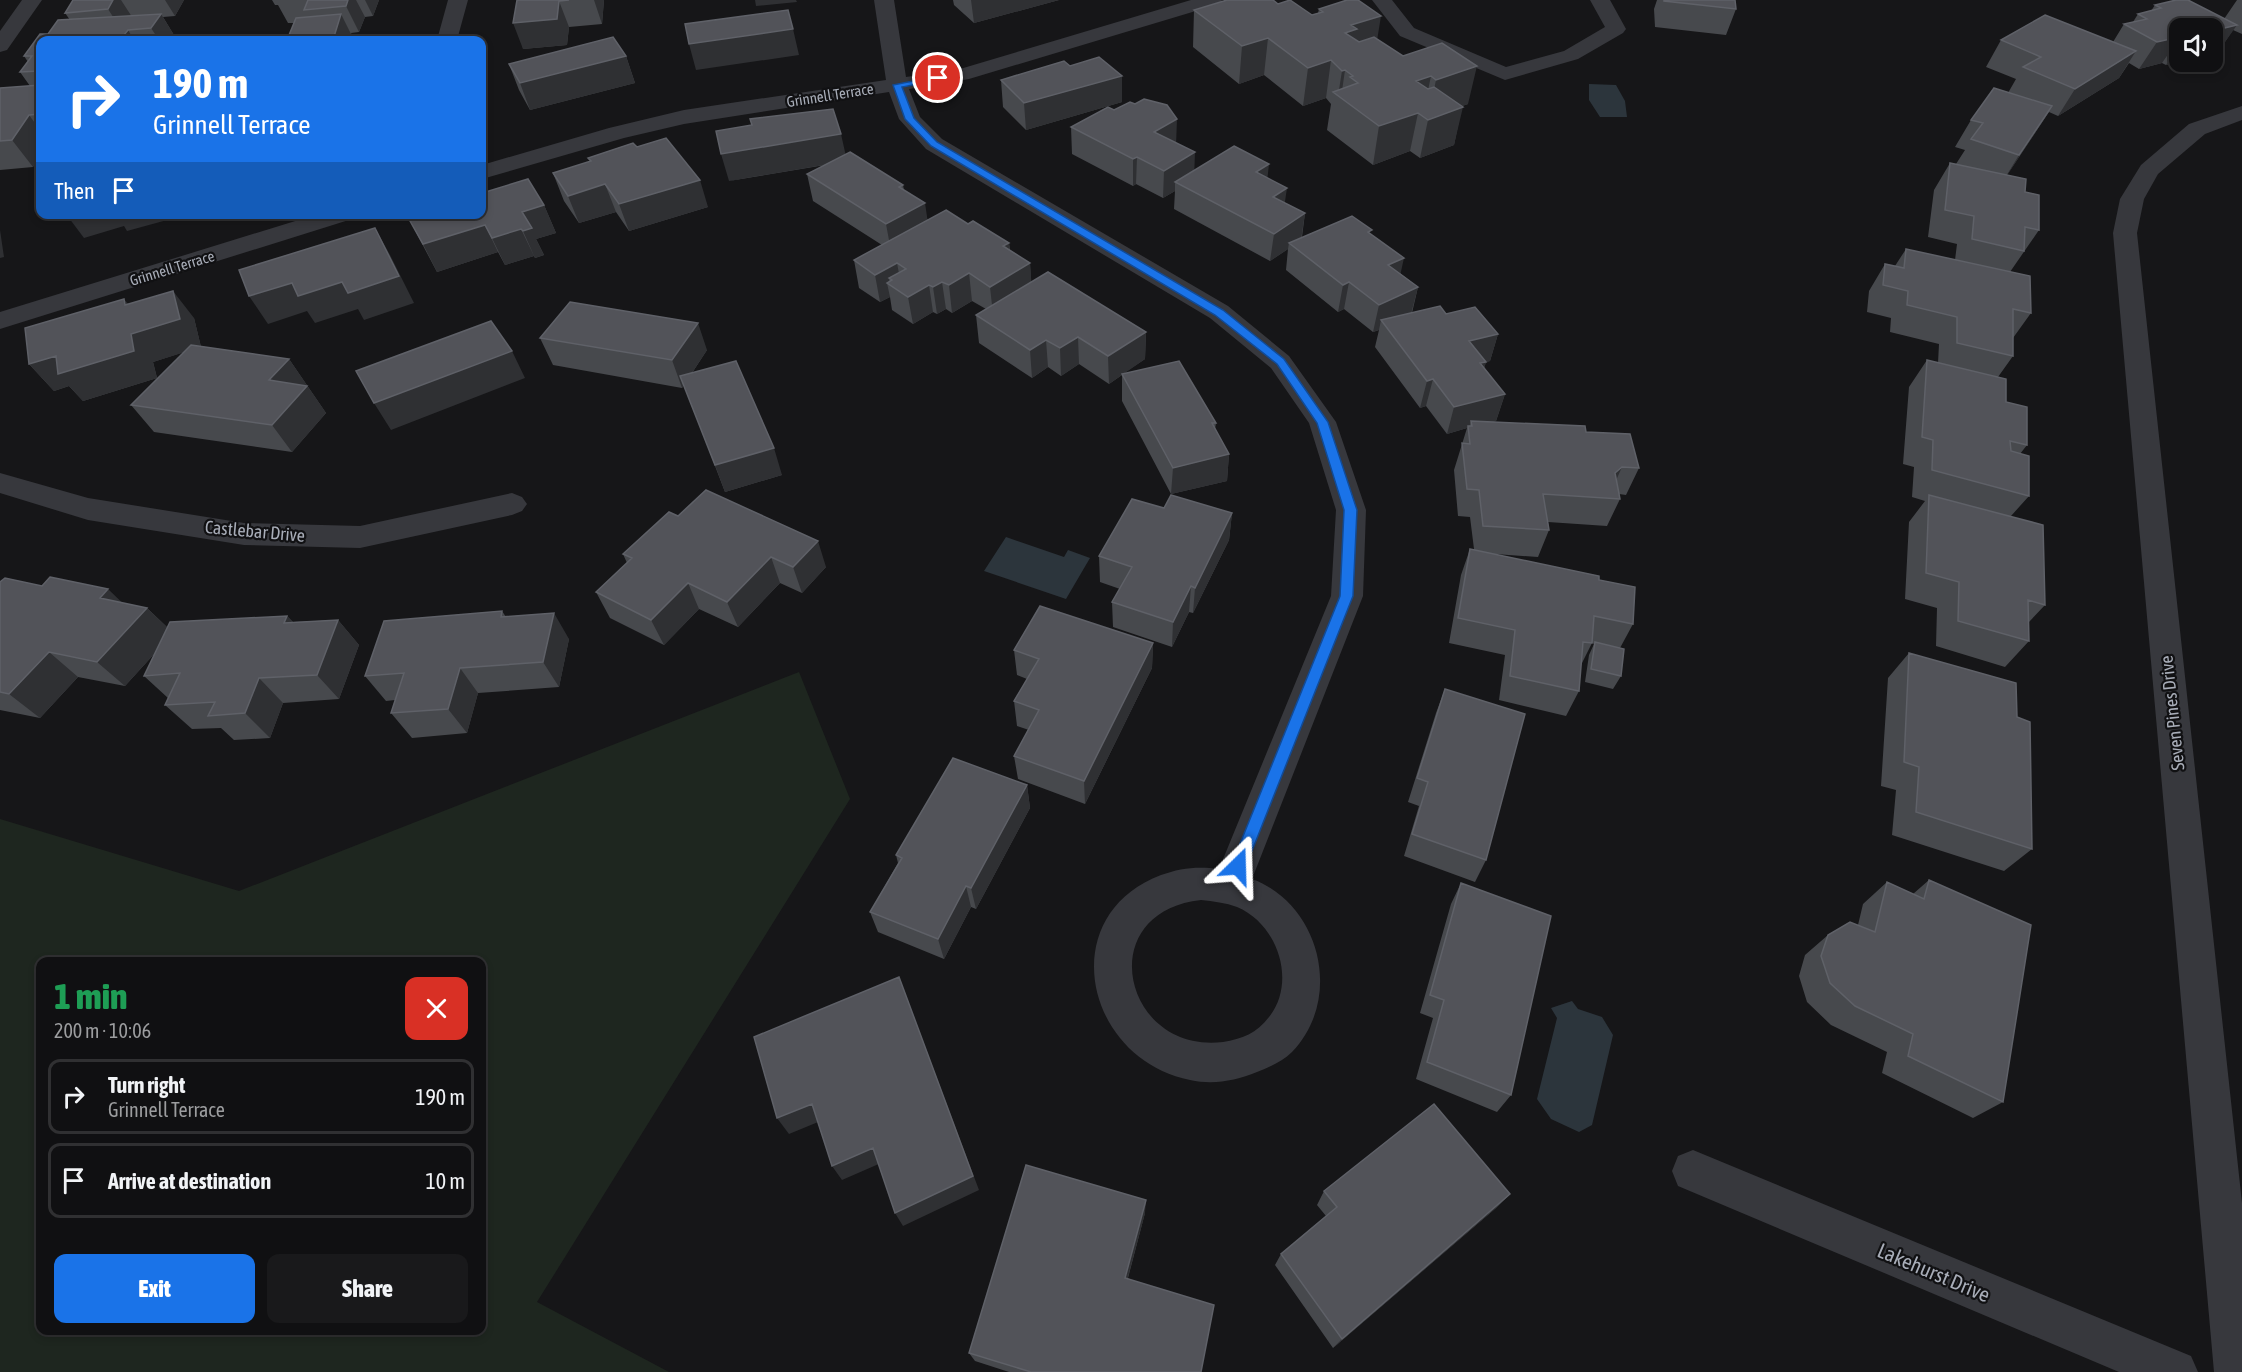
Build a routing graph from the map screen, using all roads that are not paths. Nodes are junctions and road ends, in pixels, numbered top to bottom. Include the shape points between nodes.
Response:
1 (32, 0) edge
2 (458, 0) edge
3 (884, 0) edge
4 (1212, 0) edge
5 (1382, 0) edge
6 (1600, 0) edge
7 (448, 36) edge
8 (0, 46) edge
9 (897, 85) junction
10 (2242, 112) edge
11 (486, 171) edge
12 (328, 219) edge
13 (0, 321) edge
14 (0, 483) edge
15 (512, 504) dead end
16 (1230, 887) junction
17 (1693, 1171) dead end
18 (2175, 1372) edge
19 (2237, 1372) edge

1 - 8 street
2 - 7 street
3 - 9 street
4 - 9 street, Grinnell Terrace via 962,75
5 - 6 street via 1407,32 1505,74 1570,55 1616,29
9 - 11 street, Grinnell Terrace via 684,117
9 - 16 street via 910,119 934,144 1219,312 1280,362 1322,422 1351,510 1347,596
10 - 19 street, Seven Pines Drive via 2197,129 2149,170 2132,199 2125,233
12 - 13 street, Grinnell Terrace
14 - 15 street, Castlebar Drive via 88,509 244,534 360,537
16 - 16 street via 1201,883 1173,888 1147,900 1127,920 1115,945 1112,973 1117,1002 1133,1027 1157,1048 1186,1061 1220,1064 1252,1055 1279,1037 1296,1010 1302,980 1298,949 1282,922 1259,900
17 - 18 street, Lakehurst Drive

